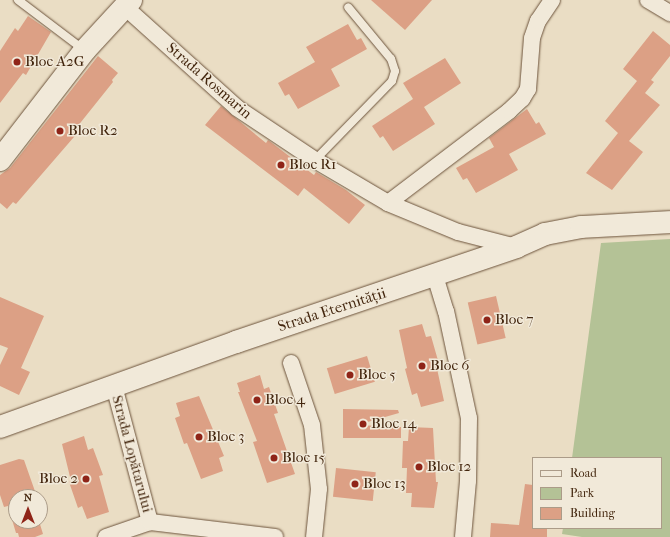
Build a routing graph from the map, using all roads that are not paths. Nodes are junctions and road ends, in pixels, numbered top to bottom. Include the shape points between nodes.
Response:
1 (18, 0) edge
2 (552, 0) edge
3 (128, 3) edge
4 (348, 6) dead end
5 (85, 50) junction
6 (0, 160) edge
7 (315, 160) junction
8 (388, 203) junction
9 (670, 222) edge
10 (516, 248) junction
11 (435, 276) junction
12 (292, 363) dead end
13 (114, 386) junction
14 (0, 427) edge
15 (141, 528) edge
16 (106, 537) edge
17 (275, 537) edge
18 (314, 537) edge
19 (464, 537) edge

1 - 5 lane
2 - 8 street via 538,21 532,38 528,89 522,99
3 - 5 street
3 - 7 street, Strada Rosmarin via 237,108
4 - 7 lane via 391,59 395,71 392,81
5 - 6 street
7 - 8 street, Strada Rosmarin
8 - 10 street, Strada Rosmarin via 458,232
9 - 10 street, Strada Eternității via 581,227 545,234
10 - 11 street, Strada Eternității
11 - 13 street, Strada Eternității via 243,339
11 - 19 street via 446,311 468,418 468,481
12 - 18 street via 312,425 319,489
13 - 14 street, Strada Eternității
13 - 15 street, Strada Lopătarului
15 - 16 street, Strada Lopătarului
15 - 17 street, Strada Lopătarului

